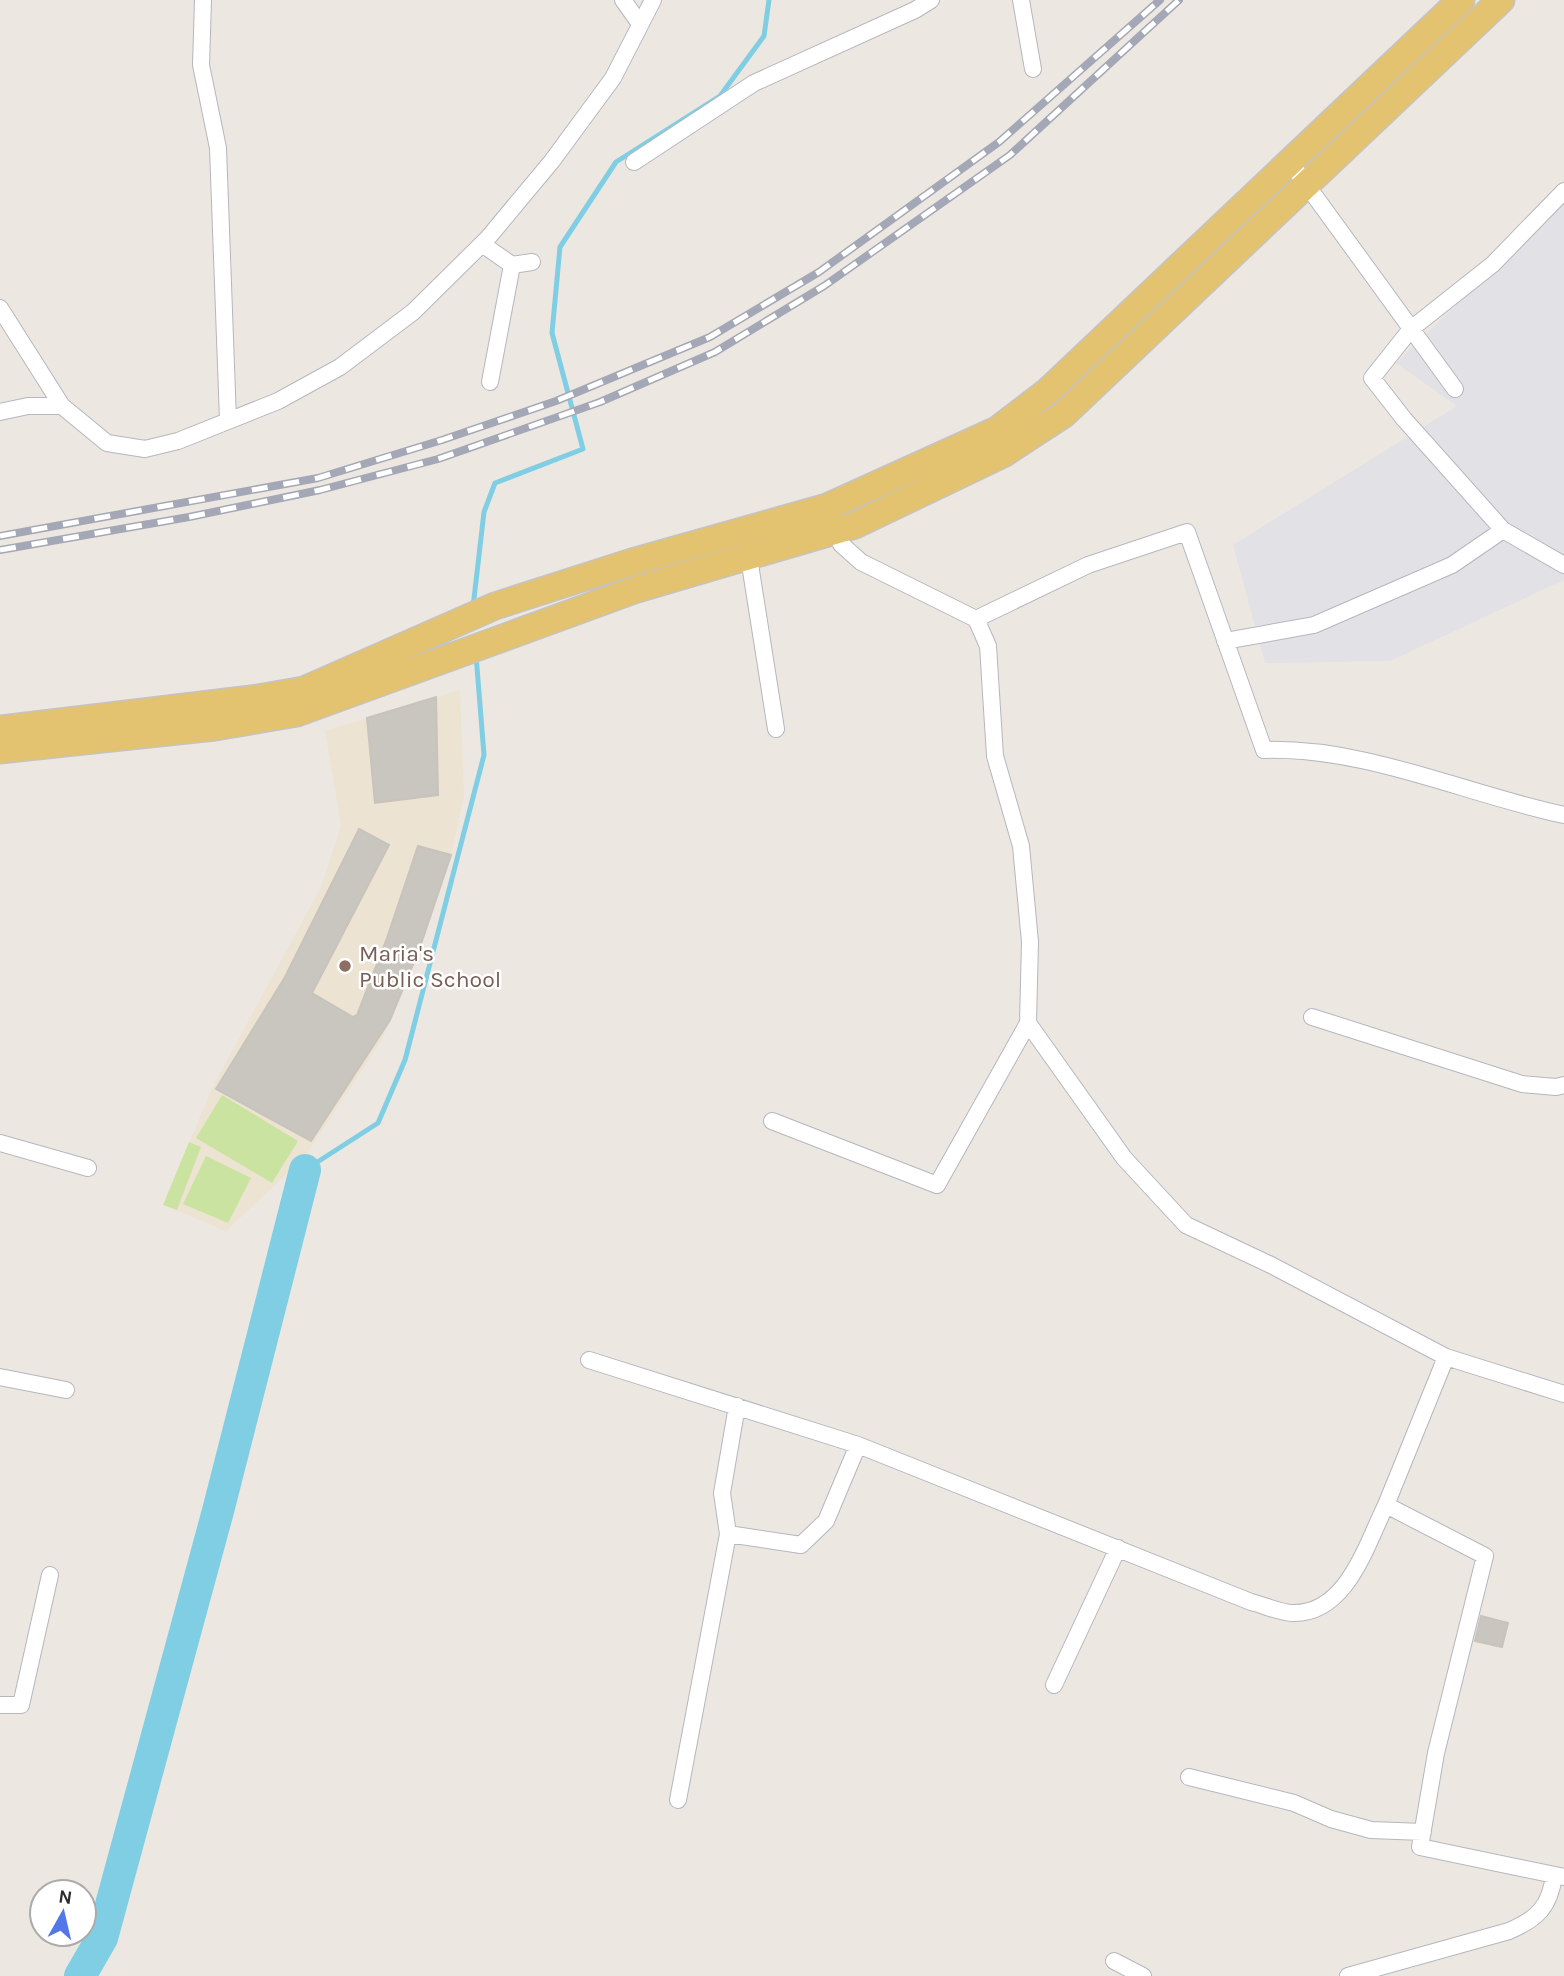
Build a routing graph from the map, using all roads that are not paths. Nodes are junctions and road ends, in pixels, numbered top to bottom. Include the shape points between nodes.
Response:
1 (203, 0) edge
2 (624, 0) edge
3 (653, 0) edge
4 (931, 0) edge
5 (1021, 0) edge
6 (1461, 0) edge
7 (1501, 0) edge
8 (640, 24) junction
9 (1033, 69) dead end
10 (634, 162) dead end
11 (1290, 162) junction
12 (1308, 187) junction
13 (1564, 191) edge
14 (482, 244) junction
15 (532, 262) dead end
16 (512, 265) junction
17 (0, 308) edge
18 (1411, 328) junction
19 (490, 382) dead end
20 (1455, 389) dead end
21 (62, 406) junction
22 (0, 412) edge
23 (228, 420) junction
24 (831, 519) junction
25 (1503, 530) junction
26 (749, 558) junction
27 (1564, 565) edge
28 (976, 619) junction
29 (1225, 641) junction
30 (0, 729) edge
31 (776, 729) dead end
32 (0, 750) edge
33 (1564, 815) edge
34 (1312, 1017) dead end
35 (1028, 1023) junction
36 (1564, 1085) edge
37 (772, 1121) dead end
38 (0, 1143) edge
39 (89, 1168) dead end
40 (1446, 1357) junction
41 (589, 1360) dead end
42 (0, 1377) edge
43 (66, 1390) dead end
44 (1564, 1394) edge
45 (737, 1406) junction
46 (858, 1446) junction
47 (1386, 1505) junction
48 (728, 1534) junction
49 (1118, 1548) junction
50 (50, 1575) dead end
51 (1054, 1685) dead end
52 (0, 1705) edge
53 (1189, 1777) dead end
54 (678, 1800) dead end
55 (1423, 1832) junction
56 (1559, 1876) edge
57 (1114, 1961) dead end
58 (1143, 1976) edge
59 (1348, 1976) edge

1 - 23 street via 201,65 218,148
2 - 8 street
3 - 8 street
4 - 10 street via 754,83
5 - 9 street
6 - 11 main road
7 - 12 main road
8 - 14 street via 613,78 552,161
11 - 12 street
11 - 24 main road via 1048,391 997,430
12 - 18 street
12 - 24 main road via 1064,414 1003,454
13 - 18 street via 1493,264
14 - 16 street
14 - 23 street via 413,312 340,367 278,401
15 - 16 street
16 - 19 street
17 - 21 street
18 - 20 street
18 - 25 street via 1372,378
21 - 22 street
21 - 23 street via 107,443 145,449
24 - 26 main road
24 - 28 street via 841,544 861,562
24 - 30 main road via 632,562 495,606 325,682 287,694
25 - 27 street
25 - 29 street via 1452,565 1314,625
26 - 31 street
26 - 32 main road via 637,589 298,713 215,727
28 - 29 street via 1088,565 1187,532
28 - 35 street via 988,646 995,756 1021,846 1030,942
29 - 33 street via 1264,750 1288,749 1407,770 1511,804
34 - 36 street via 1522,1084
35 - 37 street via 937,1185
35 - 40 street via 1124,1158 1186,1225
38 - 39 street
40 - 44 street
40 - 47 street
41 - 45 street
42 - 43 street
45 - 46 street
45 - 48 street via 722,1493
46 - 48 street via 826,1521 801,1545
46 - 49 street
47 - 49 street via 1339,1592 1310,1612 1290,1613 1251,1602
47 - 55 street via 1485,1556 1436,1753
48 - 54 street
49 - 51 street
50 - 52 street via 21,1705
53 - 55 street via 1294,1803 1371,1830
55 - 56 street via 1420,1846
56 - 59 street via 1532,1921
57 - 58 street

